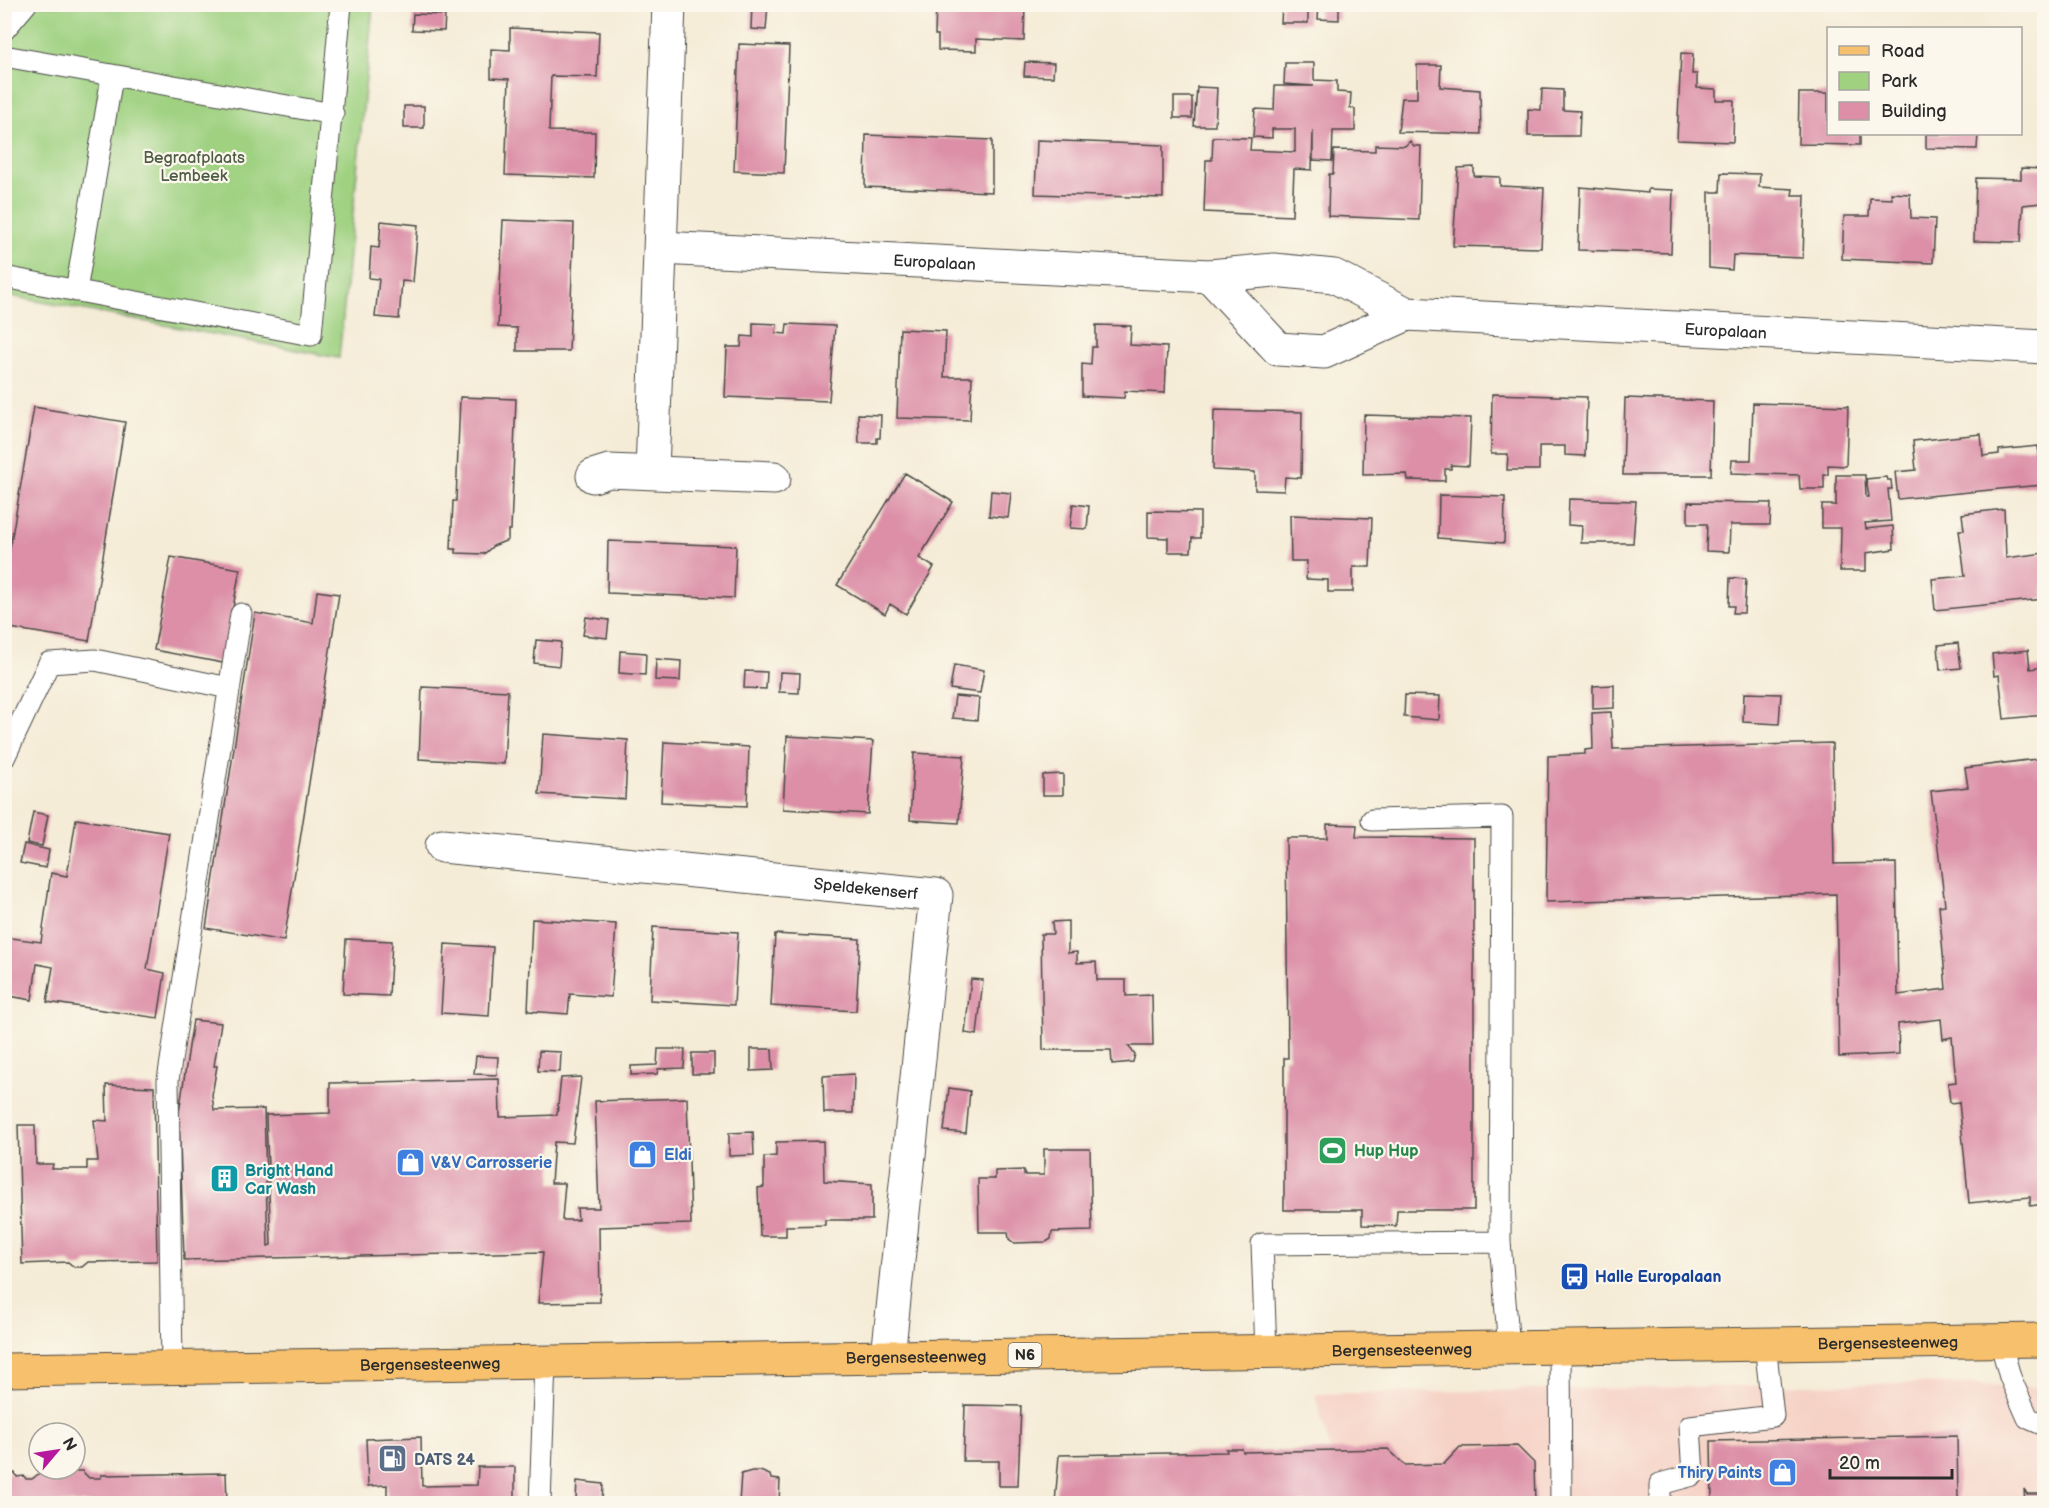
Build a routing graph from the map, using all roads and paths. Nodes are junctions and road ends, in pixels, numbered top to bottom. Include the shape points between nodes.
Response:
1 (26, 4) edge
2 (342, 4) edge
3 (669, 4) edge
4 (4, 30) edge
5 (4, 56) edge
6 (112, 77) junction
7 (333, 114) junction
8 (661, 248) junction
9 (1209, 276) junction
10 (4, 277) edge
11 (76, 291) junction
12 (1407, 314) junction
13 (2044, 347) edge
14 (652, 472) junction
15 (593, 476) dead end
16 (774, 478) dead end
17 (241, 614) dead end
18 (229, 688) junction
19 (4, 758) edge
20 (1372, 820) dead end
21 (442, 846) dead end
22 (1500, 1242) junction
23 (2000, 1340) junction
24 (2044, 1340) edge
25 (1765, 1344) junction
26 (1560, 1347) junction
27 (1509, 1348) junction
28 (1266, 1352) junction
29 (888, 1357) junction
30 (545, 1362) junction
31 (172, 1367) junction
32 (4, 1370) edge
33 (2044, 1425) edge
34 (540, 1503) edge
35 (1561, 1503) edge
36 (1660, 1503) edge

1 - 4 lane
2 - 7 lane
3 - 8 street
5 - 6 lane
6 - 7 lane
6 - 11 lane
7 - 11 lane via 311,335
8 - 9 street, Europalaan
8 - 14 street
9 - 12 street, Europalaan via 1274,270 1334,276
9 - 12 street, Europalaan via 1278,349 1323,352
10 - 11 lane
12 - 13 street, Europalaan
14 - 15 street via 609,471
14 - 16 street
17 - 18 lane
18 - 19 lane via 95,660 49,663
18 - 31 lane via 168,1080
20 - 22 lane via 1502,817
21 - 29 street, Speldekenserf via 936,895
22 - 27 lane
22 - 28 lane via 1262,1244
23 - 24 main road, Bergensesteenweg / N6
23 - 25 main road, Bergensesteenweg / N6
23 - 33 lane via 2010,1377 2028,1418
25 - 26 main road, Bergensesteenweg / N6
25 - 36 lane via 1773,1416 1690,1426 1693,1475 1660,1484
26 - 27 main road, Bergensesteenweg / N6
26 - 35 lane
27 - 28 main road, Bergensesteenweg / N6
28 - 29 main road, Bergensesteenweg / N6
29 - 30 main road, Bergensesteenweg / N6
30 - 31 main road, Bergensesteenweg / N6
30 - 34 lane
31 - 32 main road, Bergensesteenweg / N6

